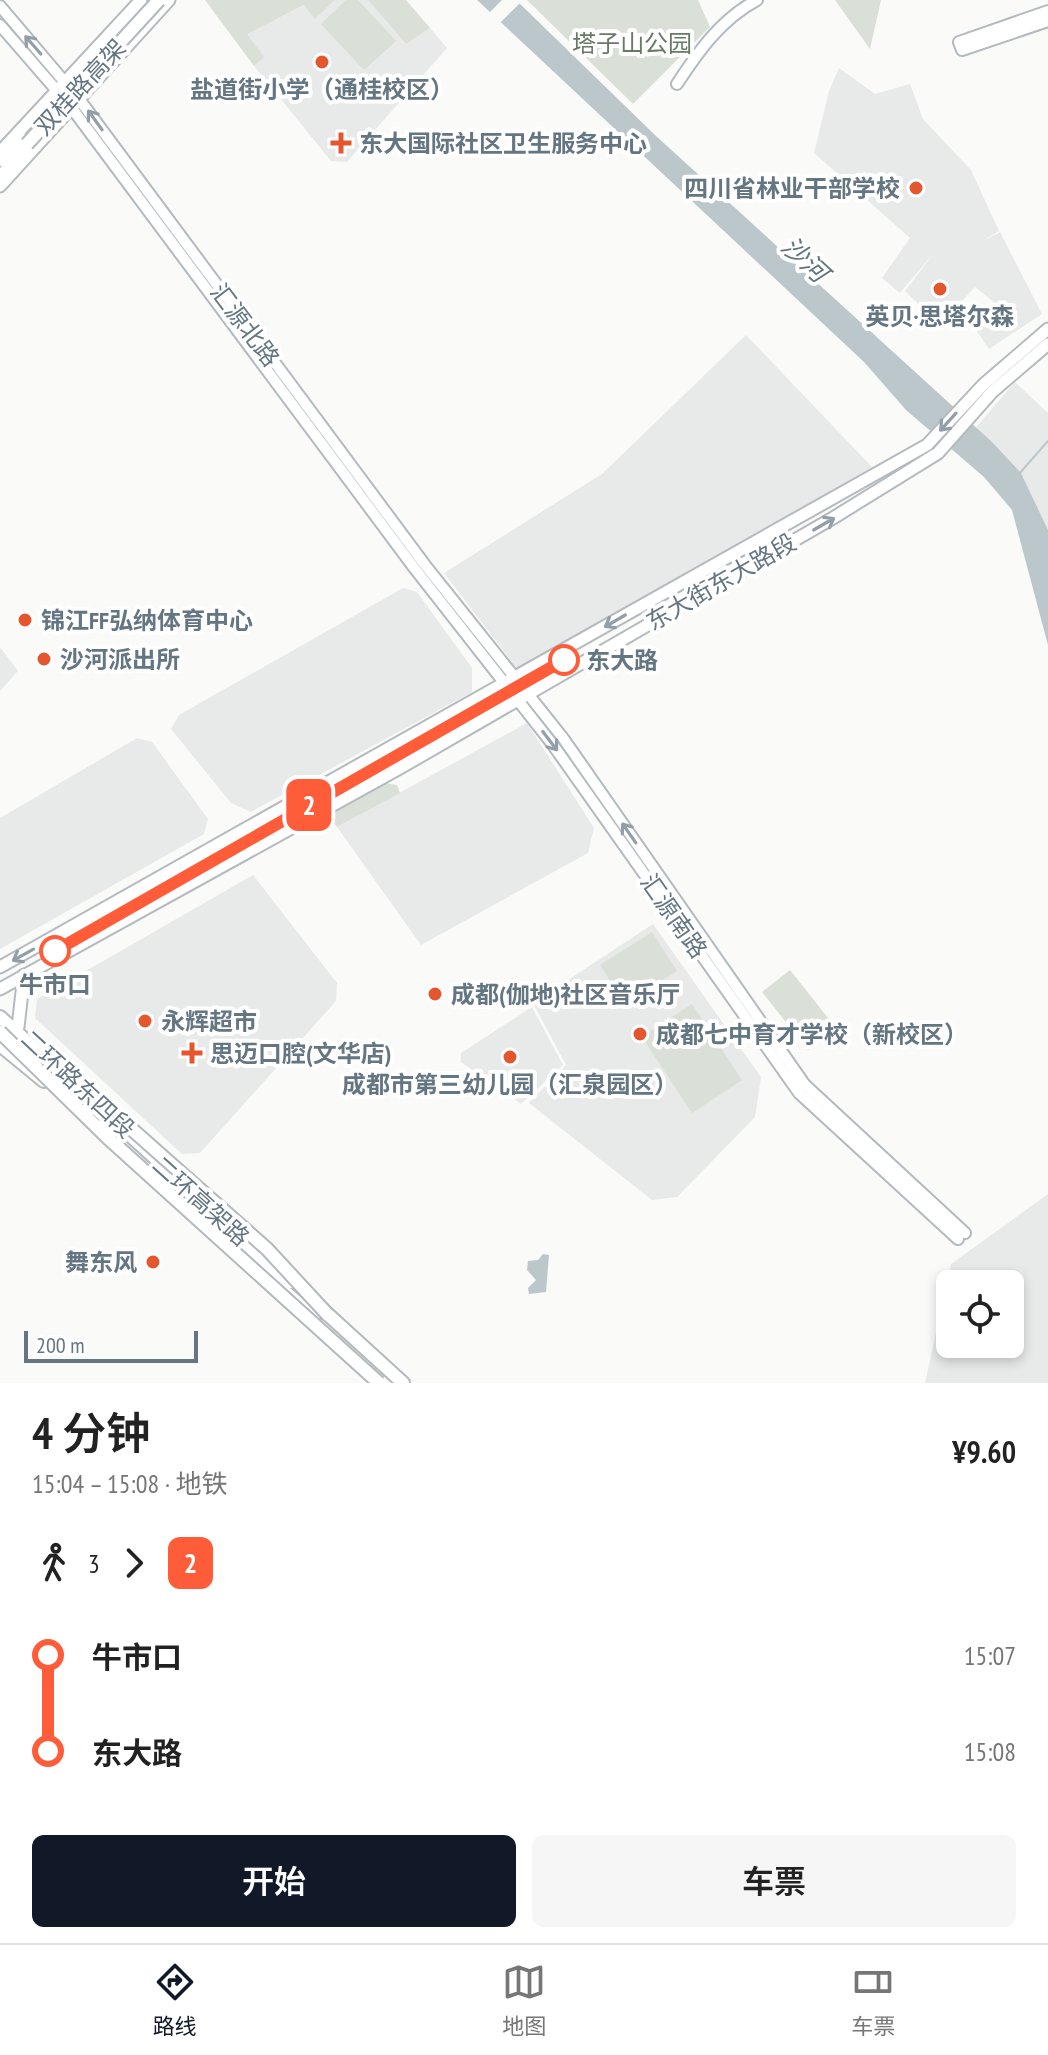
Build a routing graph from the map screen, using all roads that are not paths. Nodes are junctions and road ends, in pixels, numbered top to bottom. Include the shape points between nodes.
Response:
1 (141, 0) edge
2 (150, 0) edge
3 (159, 0) edge
4 (169, 0) edge
5 (757, 0) edge
6 (0, 6) edge
7 (1048, 11) edge
8 (1048, 21) edge
9 (0, 25) edge
10 (677, 84) dead end
11 (62, 88) junction
12 (75, 103) junction
13 (25, 142) junction
14 (0, 152) edge
15 (0, 163) edge
16 (0, 176) edge
17 (0, 186) edge
18 (1048, 329) edge
19 (1048, 344) edge
20 (975, 402) junction
21 (420, 567) joint
22 (511, 680) junction
23 (523, 696) junction
24 (0, 967) edge
25 (24, 975) junction
26 (0, 989) edge
27 (0, 1015) edge
28 (18, 1027) junction
29 (0, 1034) edge
30 (0, 1045) edge
31 (69, 1073) junction
32 (61, 1093) junction
33 (108, 1138) junction
34 (962, 1236) dead end
35 (325, 1319) junction
36 (379, 1383) edge
37 (387, 1383) edge
38 (404, 1383) edge

1 - 11 main road
2 - 13 highway, 双桂路高架, bridge
3 - 13 highway, 双桂路高架, bridge
4 - 12 main road
5 - 10 street via 710,37
11 -> 6 street
7 - 8 street via 960,46
9 - 11 street
11 - 12 street, 汇源北路
11 - 14 main road
12 - 17 main road
12 - 21 street, 汇源北路
13 - 15 highway, 双桂路高架
13 - 16 highway
18 - 20 main road
19 - 20 main road
20 -> 22 main road, 东大街东大路段 via 927,445
23 -> 20 main road, 东大街东大路段 via 938,453
21 - 22 street, 汇源南路
22 - 23 street, 汇源南路
22 -> 24 main road, 东大街东大路段
23 - 25 main road, 东大街东大路段
23 - 34 street, 汇源南路 via 799,1093
25 - 26 main road, 东大街东大路段
25 - 28 main road
27 - 28 street, 二环路东四段
27 - 35 highway, 二环高架路, bridge
28 - 31 street, 二环路东四段
29 - 32 highway, 二环高架路, bridge
29 - 35 street, 二环路东四段
30 - 32 highway, bridge
31 - 35 highway, bridge via 267,1249
31 - 38 street, 二环路东四段
32 - 33 highway, 二环高架路, bridge
33 - 35 highway, bridge via 126,1162 288,1306
33 - 36 highway, 二环高架路, bridge
35 - 37 street, 二环路东四段
35 - 38 highway, 二环高架路

